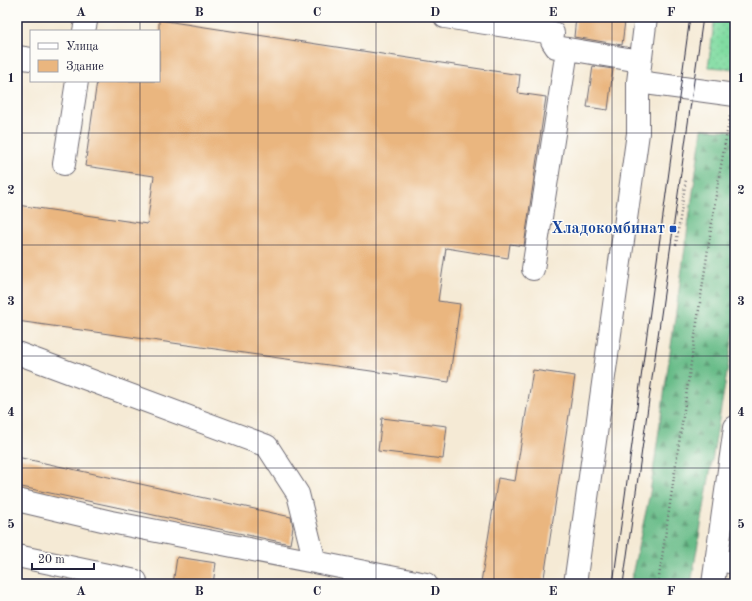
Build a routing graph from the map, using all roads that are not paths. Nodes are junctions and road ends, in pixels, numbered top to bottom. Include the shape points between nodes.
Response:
1 (86, 17) edge
2 (445, 17) edge
3 (646, 17) edge
4 (554, 25) edge
5 (84, 30) edge
6 (567, 50) junction
7 (17, 57) edge
8 (30, 59) edge
9 (639, 71) junction
10 (77, 82) edge
11 (734, 95) edge
12 (64, 164) dead end
13 (533, 269) dead end
14 (17, 353) edge
15 (734, 437) edge
16 (17, 500) edge
17 (17, 556) edge
18 (725, 561) edge
19 (316, 562) junction
20 (136, 584) edge
21 (426, 584) edge
22 (576, 584) edge
23 (713, 584) edge

1 - 5 main road
2 - 4 main road
3 - 9 main road
4 - 6 main road via 552,41 556,47
6 - 9 main road
6 - 13 main road
7 - 8 main road
9 - 11 main road
9 - 22 main road via 638,133
10 - 12 main road
14 - 19 main road via 267,446 298,494
15 - 18 main road
16 - 19 main road via 111,522
17 - 20 main road via 136,581
18 - 23 main road
19 - 21 main road

